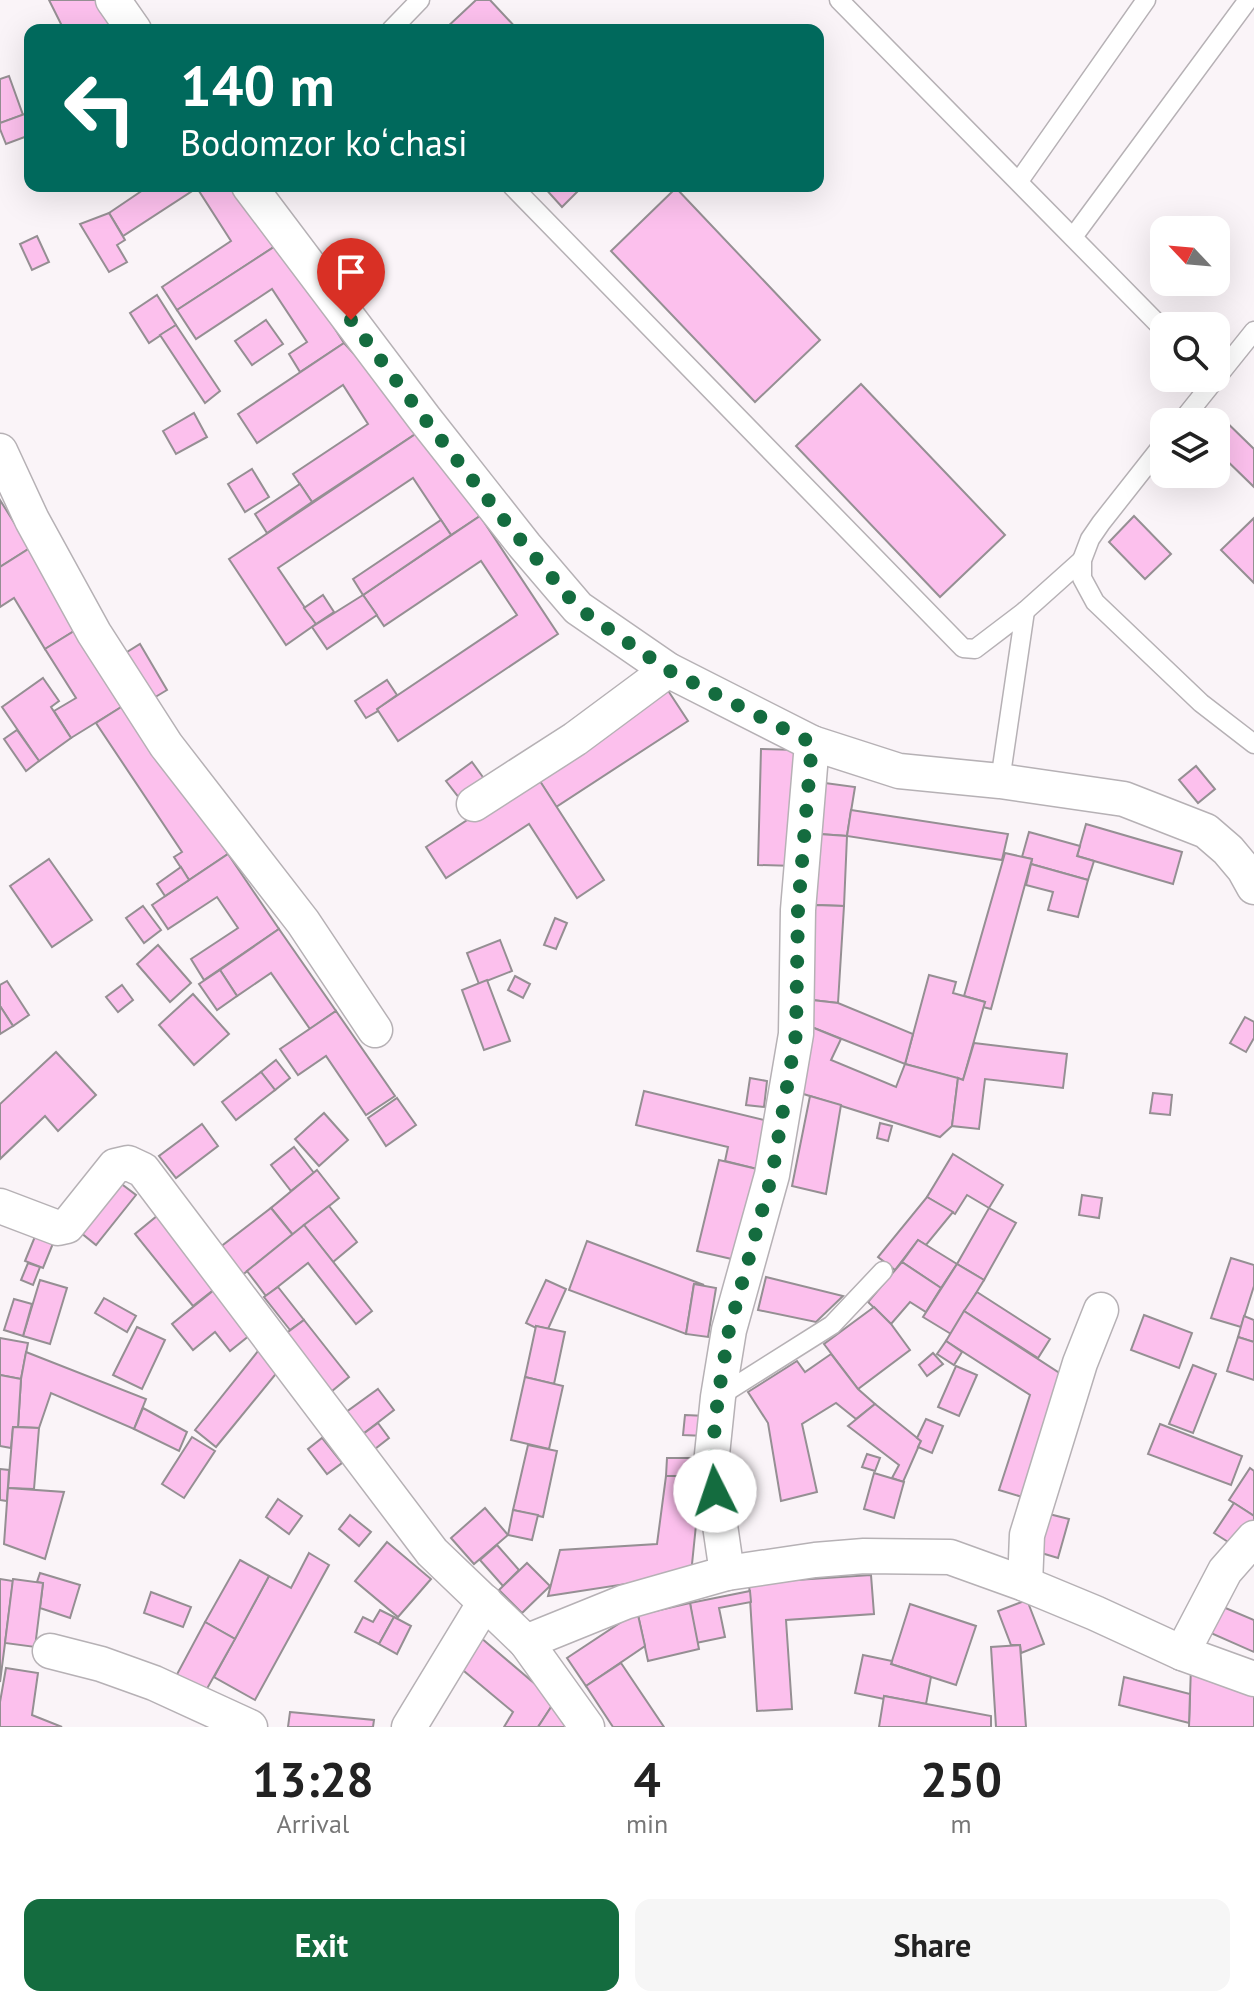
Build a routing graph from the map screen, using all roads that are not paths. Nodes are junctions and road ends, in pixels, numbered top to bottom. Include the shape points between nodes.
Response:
1 (113, 0) edge
2 (420, 0) edge
3 (839, 0) edge
4 (1146, 0) edge
5 (1248, 0) edge
6 (130, 24) edge
7 (397, 24) edge
8 (1019, 181) junction
9 (254, 192) edge
10 (518, 192) edge
11 (1073, 237) junction
12 (1150, 316) edge
13 (1254, 331) edge
14 (1230, 359) edge
15 (0, 451) edge
16 (1150, 461) edge
17 (1082, 560) junction
18 (1025, 611) junction
19 (668, 670) junction
20 (812, 743) junction
21 (1254, 744) edge
22 (1000, 781) junction
23 (474, 804) dead end
24 (1254, 887) edge
25 (375, 1030) dead end
26 (0, 1206) edge
27 (883, 1271) dead end
28 (1101, 1310) dead end
29 (718, 1397) junction
30 (1254, 1538) edge
31 (727, 1573) junction
32 (1025, 1584) junction
33 (485, 1602) junction
34 (526, 1642) junction
35 (50, 1651) dead end
36 (1182, 1653) junction
37 (1254, 1679) edge
38 (250, 1727) edge
39 (409, 1727) edge
40 (587, 1727) edge

1 - 6 street
2 - 7 lane
3 - 8 lane
4 - 8 lane
5 - 11 lane
8 - 11 lane
9 - 19 street via 433,430 578,608
10 - 18 lane via 963,648 975,649
11 - 12 lane
13 - 14 lane
15 - 25 street via 94,633 166,745 303,922
16 - 17 lane via 1090,539
17 - 18 lane
17 - 21 lane via 1082,578 1095,602 1201,703
18 - 22 lane
19 - 20 street
19 - 23 street
20 - 22 street via 899,771
20 - 29 street via 798,910 796,1034 772,1175 729,1330
22 - 24 street via 1124,799 1206,831 1228,850
26 - 33 street via 58,1228 67,1226 115,1166 128,1163 143,1170 432,1552
27 - 29 lane via 832,1325
28 - 32 street via 1027,1535
29 - 31 street via 711,1464
30 - 36 street via 1225,1571
31 - 32 street via 864,1556 950,1557
31 - 34 street via 625,1602
32 - 36 street
33 - 34 street
33 - 39 street
34 - 40 street
35 - 38 street via 154,1683
36 - 37 street

